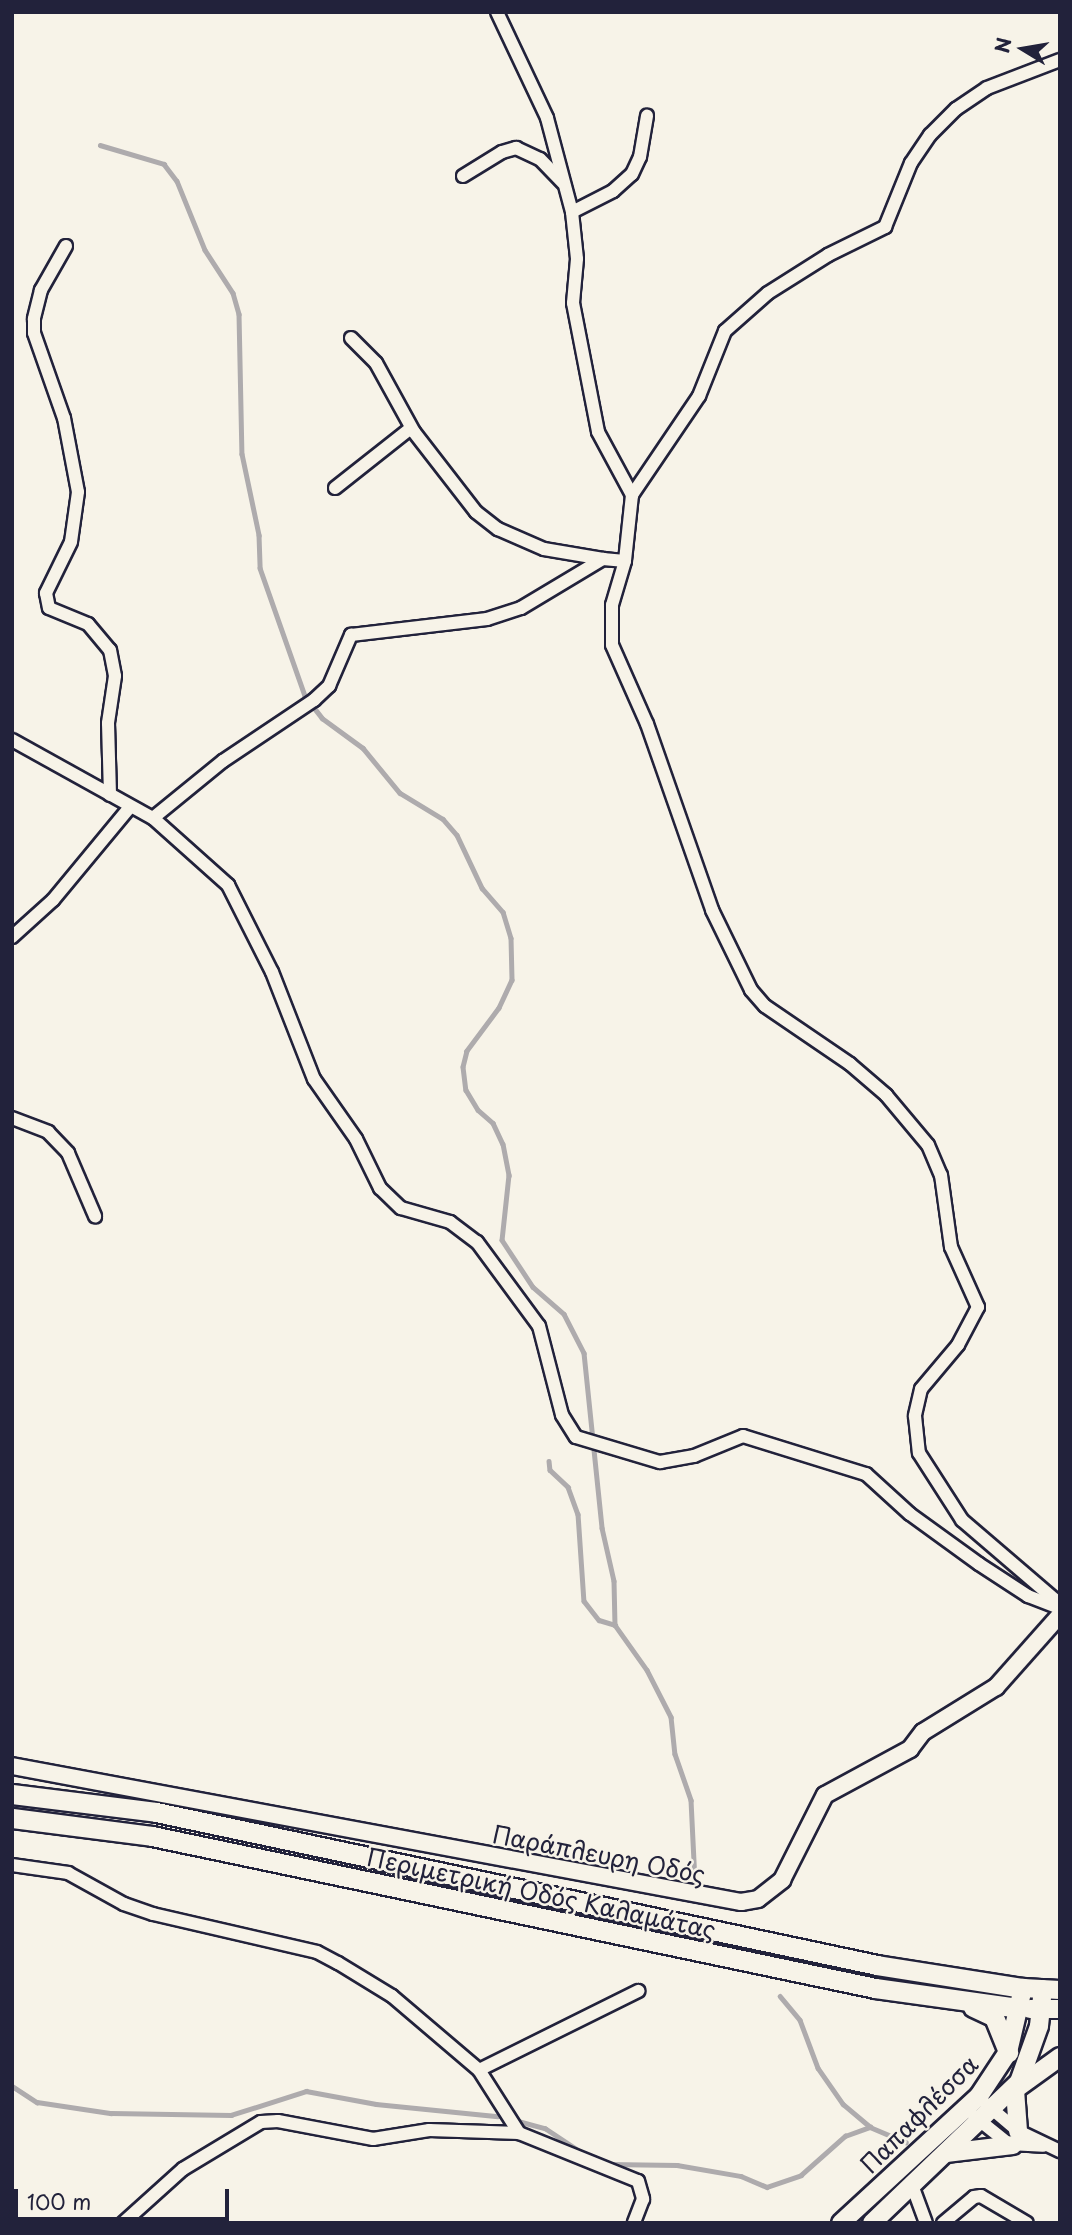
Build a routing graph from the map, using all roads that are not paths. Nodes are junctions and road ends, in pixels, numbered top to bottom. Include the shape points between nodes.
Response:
1 (497, 12) edge
2 (1060, 60) edge
3 (648, 116) dead end
4 (463, 176) dead end
5 (563, 184) junction
6 (572, 212) junction
7 (66, 246) dead end
8 (351, 338) dead end
9 (411, 428) junction
10 (335, 488) dead end
11 (632, 495) junction
12 (603, 559) junction
13 (625, 561) junction
14 (12, 740) edge
15 (110, 795) junction
16 (130, 808) junction
17 (153, 818) junction
18 (12, 937) edge
19 (12, 1118) edge
20 (94, 1216) dead end
21 (1060, 1606) edge
22 (1060, 1615) edge
23 (12, 1766) edge
24 (12, 1794) edge
25 (12, 1818) edge
26 (12, 1864) edge
27 (1023, 1988) junction
28 (1051, 1990) edge
29 (638, 1991) dead end
30 (955, 2002) junction
31 (1020, 2008) junction
32 (1051, 2009) edge
33 (1008, 2052) junction
34 (1060, 2057) edge
35 (479, 2070) junction
36 (1013, 2091) junction
37 (979, 2109) junction
38 (519, 2133) junction
39 (1016, 2138) junction
40 (1060, 2151) edge
41 (946, 2153) junction
42 (912, 2185) junction
43 (123, 2223) edge
44 (634, 2223) edge
45 (841, 2223) edge
46 (872, 2223) edge
47 (926, 2223) edge
48 (943, 2223) edge
49 (1027, 2223) edge

1 - 5 street via 547,118
2 - 11 street via 987,88 956,109 911,163 885,227 828,255 768,293 725,331 699,396
3 - 6 street via 632,174 613,191
4 - 5 street via 516,148 540,159
5 - 6 street
6 - 11 street via 577,258 573,303 598,432
7 - 15 street via 41,289 34,318 34,333 64,418 78,492 71,542 46,593 48,608 88,624 110,650 115,676 108,723
8 - 9 street via 376,363
9 - 10 street
9 - 12 street via 476,512 498,529 544,549
11 - 13 street
12 - 13 street
12 - 17 street via 521,608 498,615 351,635 329,686 311,704 223,761
13 - 21 street via 612,605 612,645 647,724 712,910 740,970 765,1006 887,1095 928,1145 941,1175 951,1247 978,1307 958,1345 921,1389 915,1416 919,1453 962,1520
14 - 15 street
15 - 16 street
16 - 17 street
16 - 18 street via 52,900
17 - 21 street via 228,885 272,972 314,1079 356,1139 380,1188 401,1208 465,1230 531,1313 547,1352 567,1427 585,1440 660,1462 694,1456 743,1436 866,1474 910,1514 979,1564 1028,1596
19 - 20 street via 48,1132 68,1153
22 - 23 street, Παράπλευρη Οδός via 996,1687 923,1732 910,1749 825,1795 782,1880 758,1899 741,1902
24 - 27 main road, Περιμετρική Οδός Καλαμάτας via 156,1812 877,1965
25 - 30 main road, Περιμετρική Οδός Καλαμάτας via 152,1836
26 - 35 street via 68,1872 124,1904 153,1914 317,1952 392,1996
27 - 28 main road
27 - 31 main road, Παπαφλέσσα
28 - 32 main road, Παπαφλέσσα
29 - 35 street
30 - 31 main road, Περιμετρική Οδός Καλαμάτας
30 - 33 main road via 994,2017
31 - 32 main road, Περιμετρική Οδός Καλαμάτας
31 - 33 main road, Παπαφλέσσα
32 - 36 main road, Παπαφλέσσα
33 - 37 main road, Παπαφλέσσα
34 - 36 main road
35 - 38 street
36 - 37 main road, Παπαφλέσσα
36 - 39 main road
37 - 39 street
37 - 41 main road, Παπαφλέσσα
37 - 45 main road, Παπαφλέσσα
38 - 43 street via 429,2130 373,2139 278,2121 261,2122 183,2169
38 - 44 street via 638,2181 643,2199
39 - 40 street
39 - 41 main road
41 - 42 main road, Παπαφλέσσα
42 - 46 main road, Παπαφλέσσα
42 - 47 street
48 - 49 street via 981,2196

